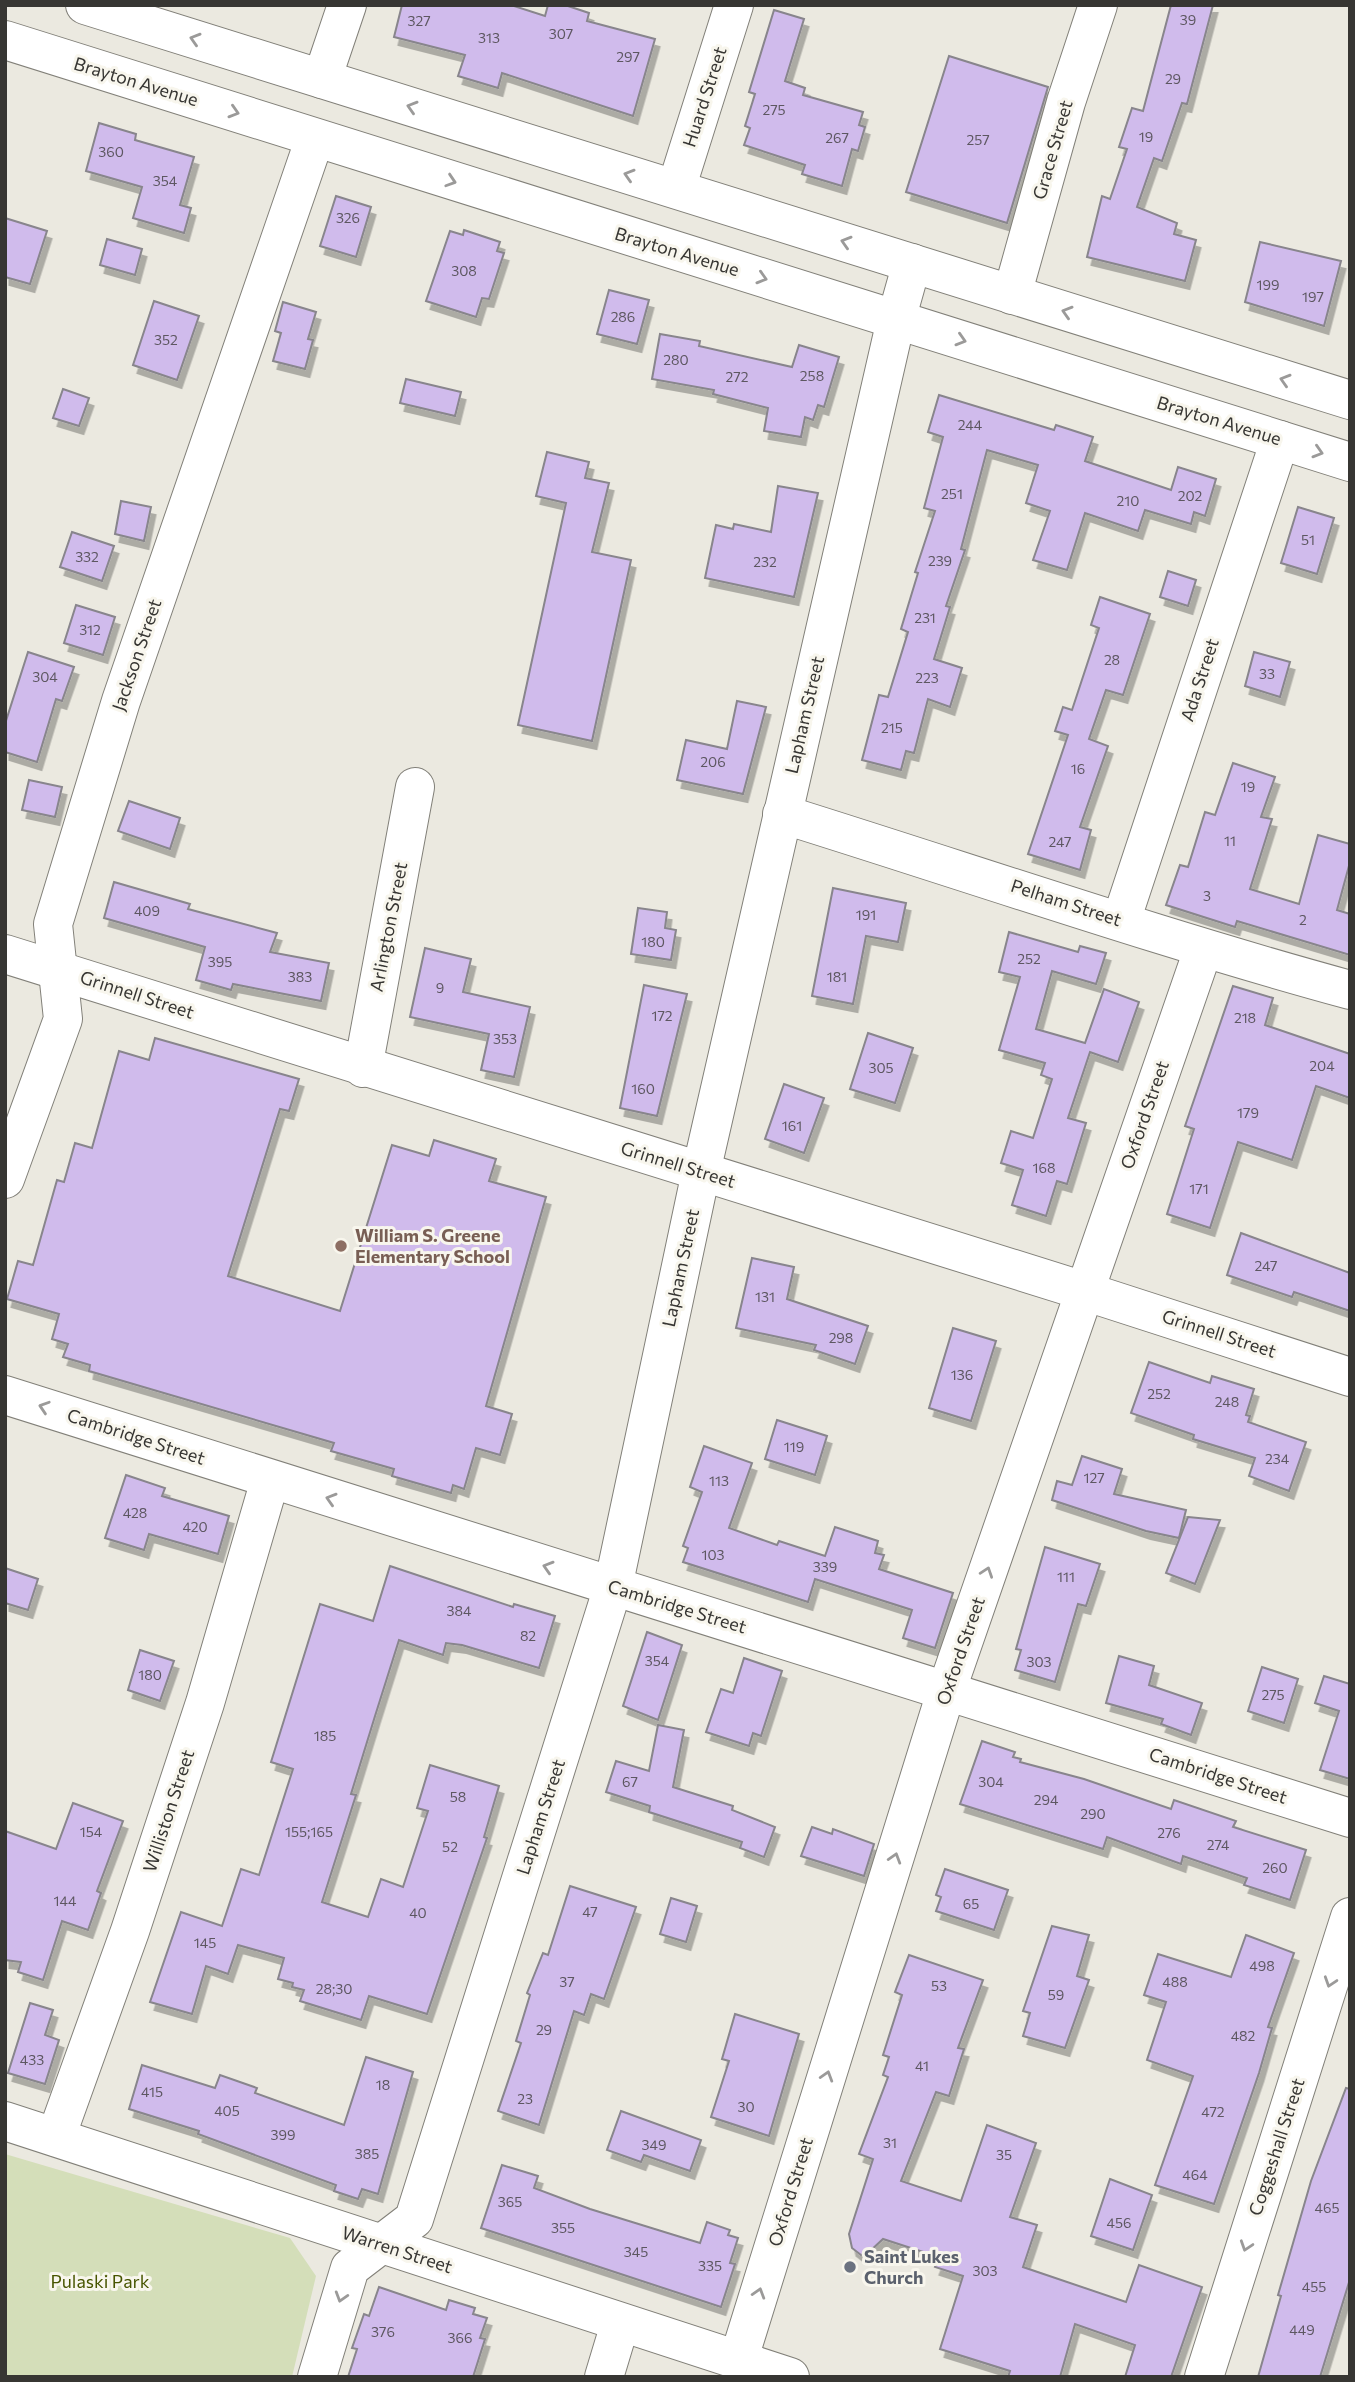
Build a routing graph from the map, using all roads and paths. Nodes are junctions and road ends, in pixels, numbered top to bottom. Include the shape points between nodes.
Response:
1 (85, 5) edge
2 (347, 5) edge
3 (734, 5) edge
4 (1098, 5) edge
5 (5, 40) edge
6 (322, 79) junction
7 (315, 138) junction
8 (676, 189) junction
9 (912, 263) junction
10 (1012, 295) junction
11 (896, 320) junction
12 (1350, 401) edge
13 (1280, 440) junction
14 (1350, 462) edge
15 (415, 787) dead end
16 (782, 814) junction
17 (1121, 921) junction
18 (1203, 950) junction
19 (5, 954) edge
20 (59, 970) junction
21 (1350, 990) edge
22 (363, 1068) junction
23 (701, 1172) junction
24 (5, 1179) edge
25 (1084, 1290) junction
26 (1350, 1377) edge
27 (5, 1395) edge
28 (270, 1480) junction
29 (613, 1587) junction
30 (947, 1689) junction
31 (1350, 1818) edge
32 (1350, 1917) edge
33 (5, 2121) edge
34 (56, 2137) junction
35 (378, 2243) junction
36 (620, 2324) junction
37 (739, 2358) junction
38 (317, 2377) edge
39 (604, 2377) edge
40 (790, 2377) edge
41 (1204, 2377) edge

6 -> 1 street
2 - 6 street
3 - 8 street, Huard Street
4 - 10 street, Grace Street
5 -> 7 street, Brayton Avenue
8 -> 6 street
7 -> 11 street, Brayton Avenue
7 - 20 street, Jackson Street via 121,701 53,924
9 -> 8 street
9 - 10 street
9 - 11 street, Lapham Street
12 -> 10 street
11 -> 13 street, Brayton Avenue
11 - 16 street, Lapham Street
13 -> 14 street, Brayton Avenue
13 - 17 street, Ada Street
15 - 22 street, Arlington Street
16 - 17 street, Pelham Street
16 - 23 street, Lapham Street
17 - 18 street, Pelham Street
18 - 21 street, Pelham Street
18 - 25 street, Oxford Street
19 - 20 street, Grinnell Street
20 - 22 street, Grinnell Street
20 - 24 street, Jackson Street via 63,1018
22 - 23 street, Grinnell Street
23 - 25 street, Grinnell Street
23 - 29 street, Lapham Street
25 - 26 street, Grinnell Street
30 -> 25 street, Oxford Street
28 -> 27 street, Cambridge Street
29 -> 28 street, Cambridge Street
28 - 34 street, Williston Street via 205,1703
29 - 30 street, Cambridge Street
29 - 35 street, Lapham Street via 414,2219
30 - 31 street, Cambridge Street
37 -> 30 street, Oxford Street
32 -> 41 street, Coggeshall Street
33 - 34 street, Warren Street
34 - 35 street, Warren Street
35 - 36 street, Warren Street
35 -> 38 street, Lapham Street via 350,2268
36 - 37 street, Warren Street
36 - 39 street
37 - 40 street, Warren Street

